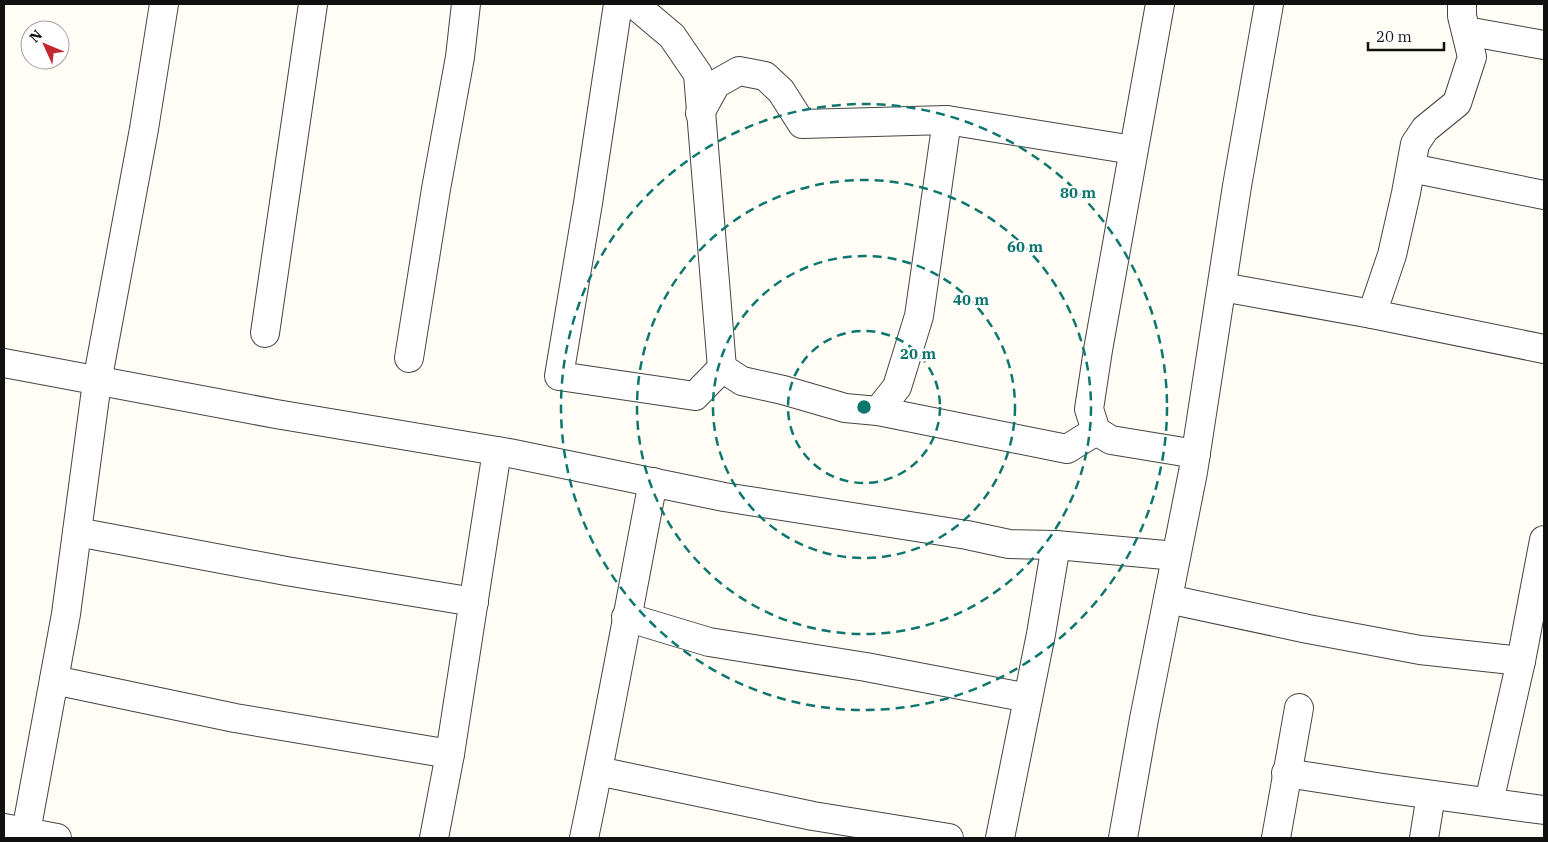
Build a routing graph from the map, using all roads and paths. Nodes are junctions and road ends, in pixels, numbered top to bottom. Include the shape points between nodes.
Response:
1 (164, 4) edge
2 (313, 4) edge
3 (466, 4) edge
4 (618, 4) edge
5 (634, 4) edge
6 (1158, 4) edge
7 (1269, 4) edge
8 (1462, 4) edge
9 (1466, 31) junction
10 (1544, 45) edge
11 (700, 113) junction
12 (947, 120) junction
13 (1133, 150) junction
14 (1411, 168) junction
15 (1544, 195) edge
16 (1222, 287) junction
17 (1372, 314) junction
18 (266, 333) dead end
19 (1544, 349) edge
20 (409, 358) dead end
21 (4, 363) edge
22 (722, 368) junction
23 (97, 382) junction
24 (878, 411) junction
25 (1096, 432) junction
26 (497, 451) junction
27 (1196, 454) junction
28 (654, 482) junction
29 (77, 532) junction
30 (1544, 540) edge
31 (1056, 545) junction
32 (1176, 556) junction
33 (1168, 599) junction
34 (474, 602) junction
35 (626, 617) junction
36 (1521, 661) junction
37 (54, 680) junction
38 (1028, 698) junction
39 (1299, 708) dead end
40 (450, 754) junction
41 (598, 771) junction
42 (1286, 773) junction
43 (1431, 795) junction
44 (1489, 802) junction
45 (1544, 810) edge
46 (15, 830) edge
47 (57, 838) edge
48 (434, 838) edge
49 (584, 838) edge
50 (949, 838) edge
51 (1000, 838) edge
52 (1124, 838) edge
53 (1276, 838) edge
54 (1424, 838) edge

1 - 23 street
2 - 18 street
3 - 20 street via 460,57
4 - 22 street via 559,376 695,396
5 - 11 street via 672,36 698,74
6 - 13 street
7 - 16 street
8 - 9 street
9 - 10 street
9 - 14 street via 1472,57 1457,103 1425,129 1416,144
11 - 12 street via 716,84 739,71 765,76 781,92 802,124
11 - 22 street
12 - 13 street
12 - 24 street via 919,316 897,387
13 - 25 street via 1090,409
14 - 15 street
14 - 17 street via 1392,254
16 - 17 street
16 - 27 street
17 - 19 street
21 - 23 street
22 - 24 street via 742,381 845,408
23 - 26 street
23 - 29 street
24 - 25 street via 1067,450
25 - 27 street via 1111,440
26 - 28 street
26 - 34 street
27 - 32 street
28 - 31 street via 724,497 958,533 1009,544
28 - 35 street
29 - 34 street
29 - 37 street
30 - 36 street
31 - 32 street
31 - 38 street
32 - 33 street
33 - 36 street via 1410,648
33 - 52 street
34 - 40 street
35 - 38 street via 709,642
35 - 41 street
36 - 44 street
37 - 40 street via 235,718
37 - 46 street
38 - 51 street
39 - 42 street
40 - 48 street
41 - 49 street
41 - 50 street via 813,816
42 - 43 street
42 - 53 street
43 - 44 street
43 - 54 street
44 - 45 street
46 - 47 street

